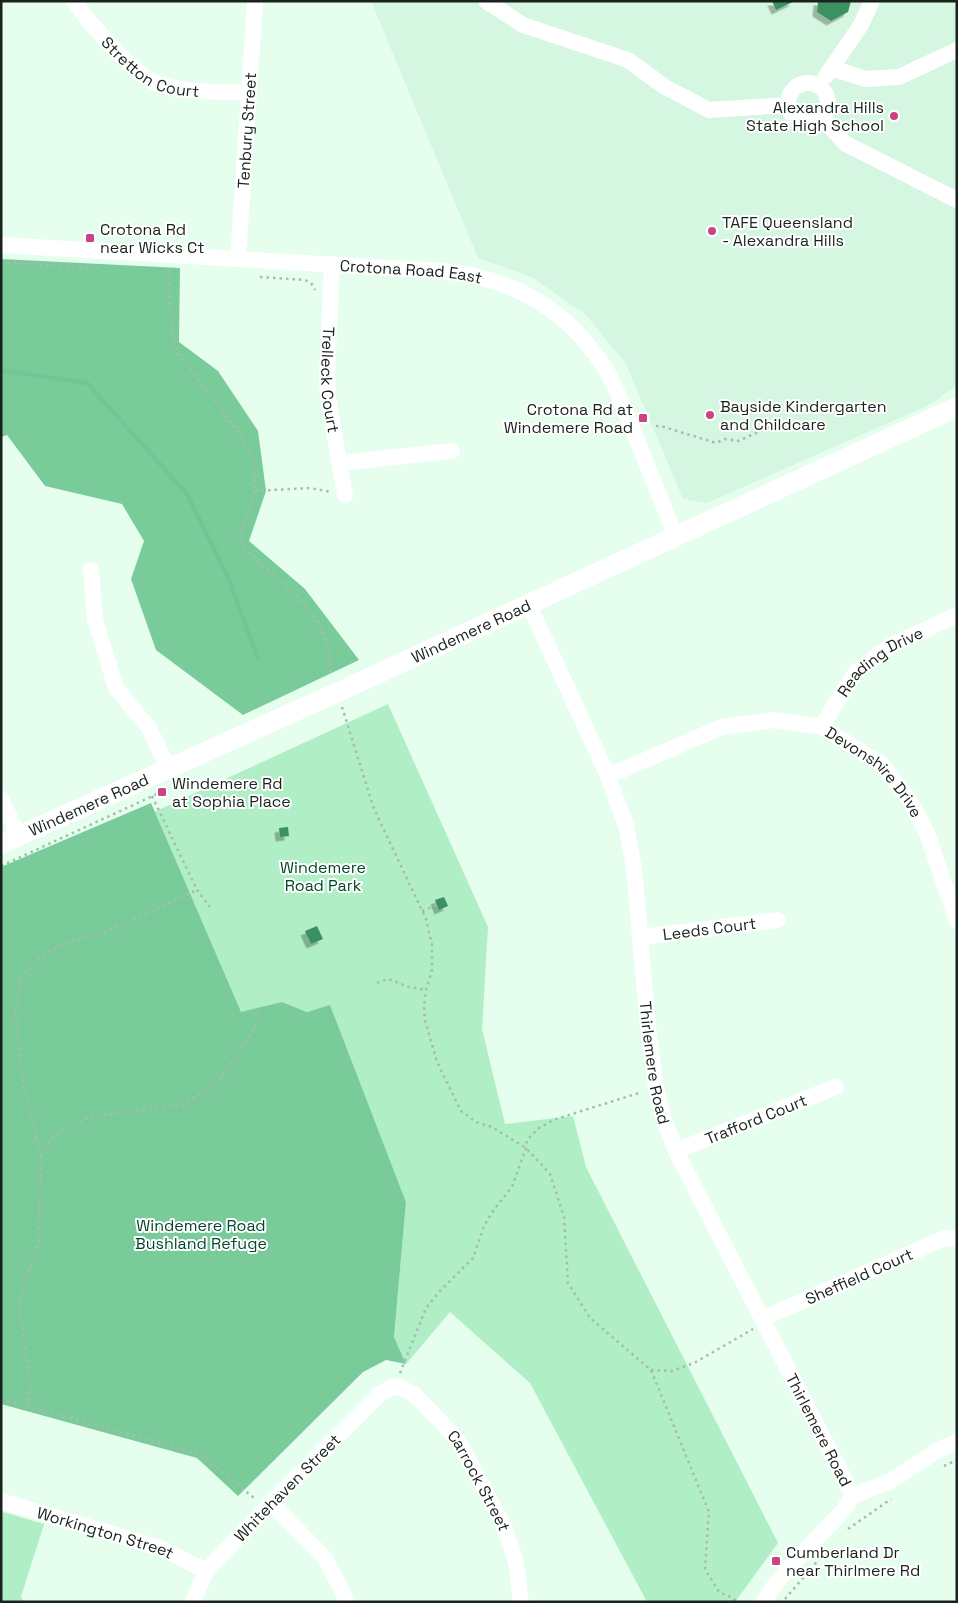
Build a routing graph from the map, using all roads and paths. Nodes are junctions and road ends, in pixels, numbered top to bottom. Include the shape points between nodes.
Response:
1 (74, 1) edge
2 (255, 1) edge
3 (486, 1) edge
4 (872, 1) edge
5 (957, 50) edge
6 (832, 68) junction
7 (820, 86) junction
8 (248, 93) junction
9 (787, 105) junction
10 (822, 118) junction
11 (957, 200) edge
12 (1, 245) edge
13 (238, 259) junction
14 (1, 263) edge
15 (332, 264) junction
16 (104, 268) dead end
17 (178, 271) dead end
18 (256, 277) dead end
19 (330, 297) junction
20 (951, 411) edge
21 (783, 421) dead end
22 (656, 426) dead end
23 (452, 451) dead end
24 (340, 463) junction
25 (255, 490) junction
26 (345, 495) joint
27 (676, 537) junction
28 (91, 570) dead end
29 (528, 605) junction
30 (957, 615) edge
31 (339, 701) junction
32 (822, 727) junction
33 (608, 776) junction
34 (169, 779) junction
35 (149, 788) junction
36 (1, 799) edge
37 (10, 840) edge
38 (1, 866) edge
39 (197, 890) junction
40 (436, 905) dead end
41 (210, 907) dead end
42 (422, 911) junction
43 (778, 920) dead end
44 (957, 920) edge
45 (641, 936) junction
46 (377, 984) dead end
47 (426, 990) junction
48 (260, 1008) dead end
49 (836, 1087) dead end
50 (656, 1088) junction
51 (526, 1148) junction
52 (676, 1151) junction
53 (41, 1155) junction
54 (957, 1238) edge
55 (762, 1319) junction
56 (651, 1370) junction
57 (395, 1386) junction
58 (1, 1400) edge
59 (27, 1407) junction
60 (957, 1442) edge
61 (957, 1460) edge
62 (943, 1466) dead end
63 (898, 1494) dead end
64 (853, 1496) junction
65 (1, 1502) edge
66 (269, 1505) junction
67 (842, 1534) dead end
68 (824, 1554) dead end
69 (206, 1571) junction
70 (193, 1602) edge
71 (346, 1602) edge
72 (521, 1602) edge
73 (736, 1602) edge
74 (763, 1602) edge
75 (783, 1602) edge

1 - 8 street, Stretton Court via 102,35 148,80 178,89
2 - 8 street, Tenbury Street
3 - 9 street via 523,25 628,60 665,87 709,110
4 - 6 street via 861,25
5 - 6 street via 898,77 866,79
6 - 7 street
7 - 9 street via 809,82 797,86
7 - 10 street via 828,99
8 - 13 street, Tenbury Street
9 - 10 street via 797,121 812,123
10 - 11 street via 846,144
12 - 13 street, Crotona Road East
13 - 15 street, Crotona Road East
14 - 16 path
15 - 19 street, Trelleck Court
15 - 27 street, Crotona Road East via 473,275 511,287 545,305 577,332 604,366
17 - 25 path via 168,270 172,337 177,352 240,434 253,460
18 - 19 path via 305,280 315,288 317,296
19 - 24 street, Trelleck Court via 328,397
20 - 27 main road, Windemere Road
21 - 22 path via 738,441 725,439 716,443
23 - 24 street
24 - 26 street, Trelleck Court
25 - 26 path via 310,488
25 - 31 path via 240,542 310,613 329,650 329,664
27 - 29 main road, Windemere Road
28 - 34 street via 94,620 116,688 149,728
29 - 31 main road, Windemere Road
29 - 33 street, Thirlemere Road
30 - 32 street, Reading Drive via 890,646 856,672
31 - 34 main road, Windemere Road
31 - 42 path via 374,809
32 - 33 street, Devonshire Drive via 774,720 722,727
32 - 44 street, Devonshire Drive via 881,764 909,799 927,833
33 - 45 street, Thirlemere Road via 626,826
34 - 35 main road, Windemere Road
34 - 35 path
35 - 37 main road, Windemere Road
35 - 38 path
35 - 39 path
36 - 37 street
39 - 41 path
39 - 53 path via 106,932 70,941 43,955 22,976 15,1011 23,1083
40 - 42 path
42 - 47 path via 432,945 432,970
43 - 45 street, Leeds Court
45 - 50 street, Thirlemere Road
46 - 47 path via 388,979
47 - 51 path via 425,1020 437,1062 461,1111
48 - 53 path via 253,1030 216,1085 182,1105 89,1117 53,1137
49 - 52 street, Trafford Court
50 - 51 path via 553,1120 526,1140
50 - 52 street, Thirlemere Road
51 - 56 path via 550,1174 564,1217 568,1283 590,1318
51 - 57 path via 512,1187 494,1208 473,1258 426,1308
52 - 55 street, Thirlemere Road
53 - 59 path via 39,1239 19,1302 30,1386
54 - 55 street, Sheffield Court via 945,1238
55 - 56 path via 754,1329 694,1363 672,1371
55 - 64 street, Thirlemere Road
56 - 73 path via 709,1512 705,1569 719,1592
57 - 66 street, Whitehaven Street via 381,1393
57 - 72 street, Carrock Street via 416,1395 458,1440 504,1526 516,1562
58 - 59 path
59 - 66 path via 200,1454
60 - 64 street via 940,1449 889,1482
61 - 62 path
63 - 67 path
64 - 74 street
65 - 69 street, Workington Street via 163,1549
66 - 69 street, Whitehaven Street
66 - 71 street via 325,1558
68 - 75 path
69 - 70 street, Whitehaven Street

